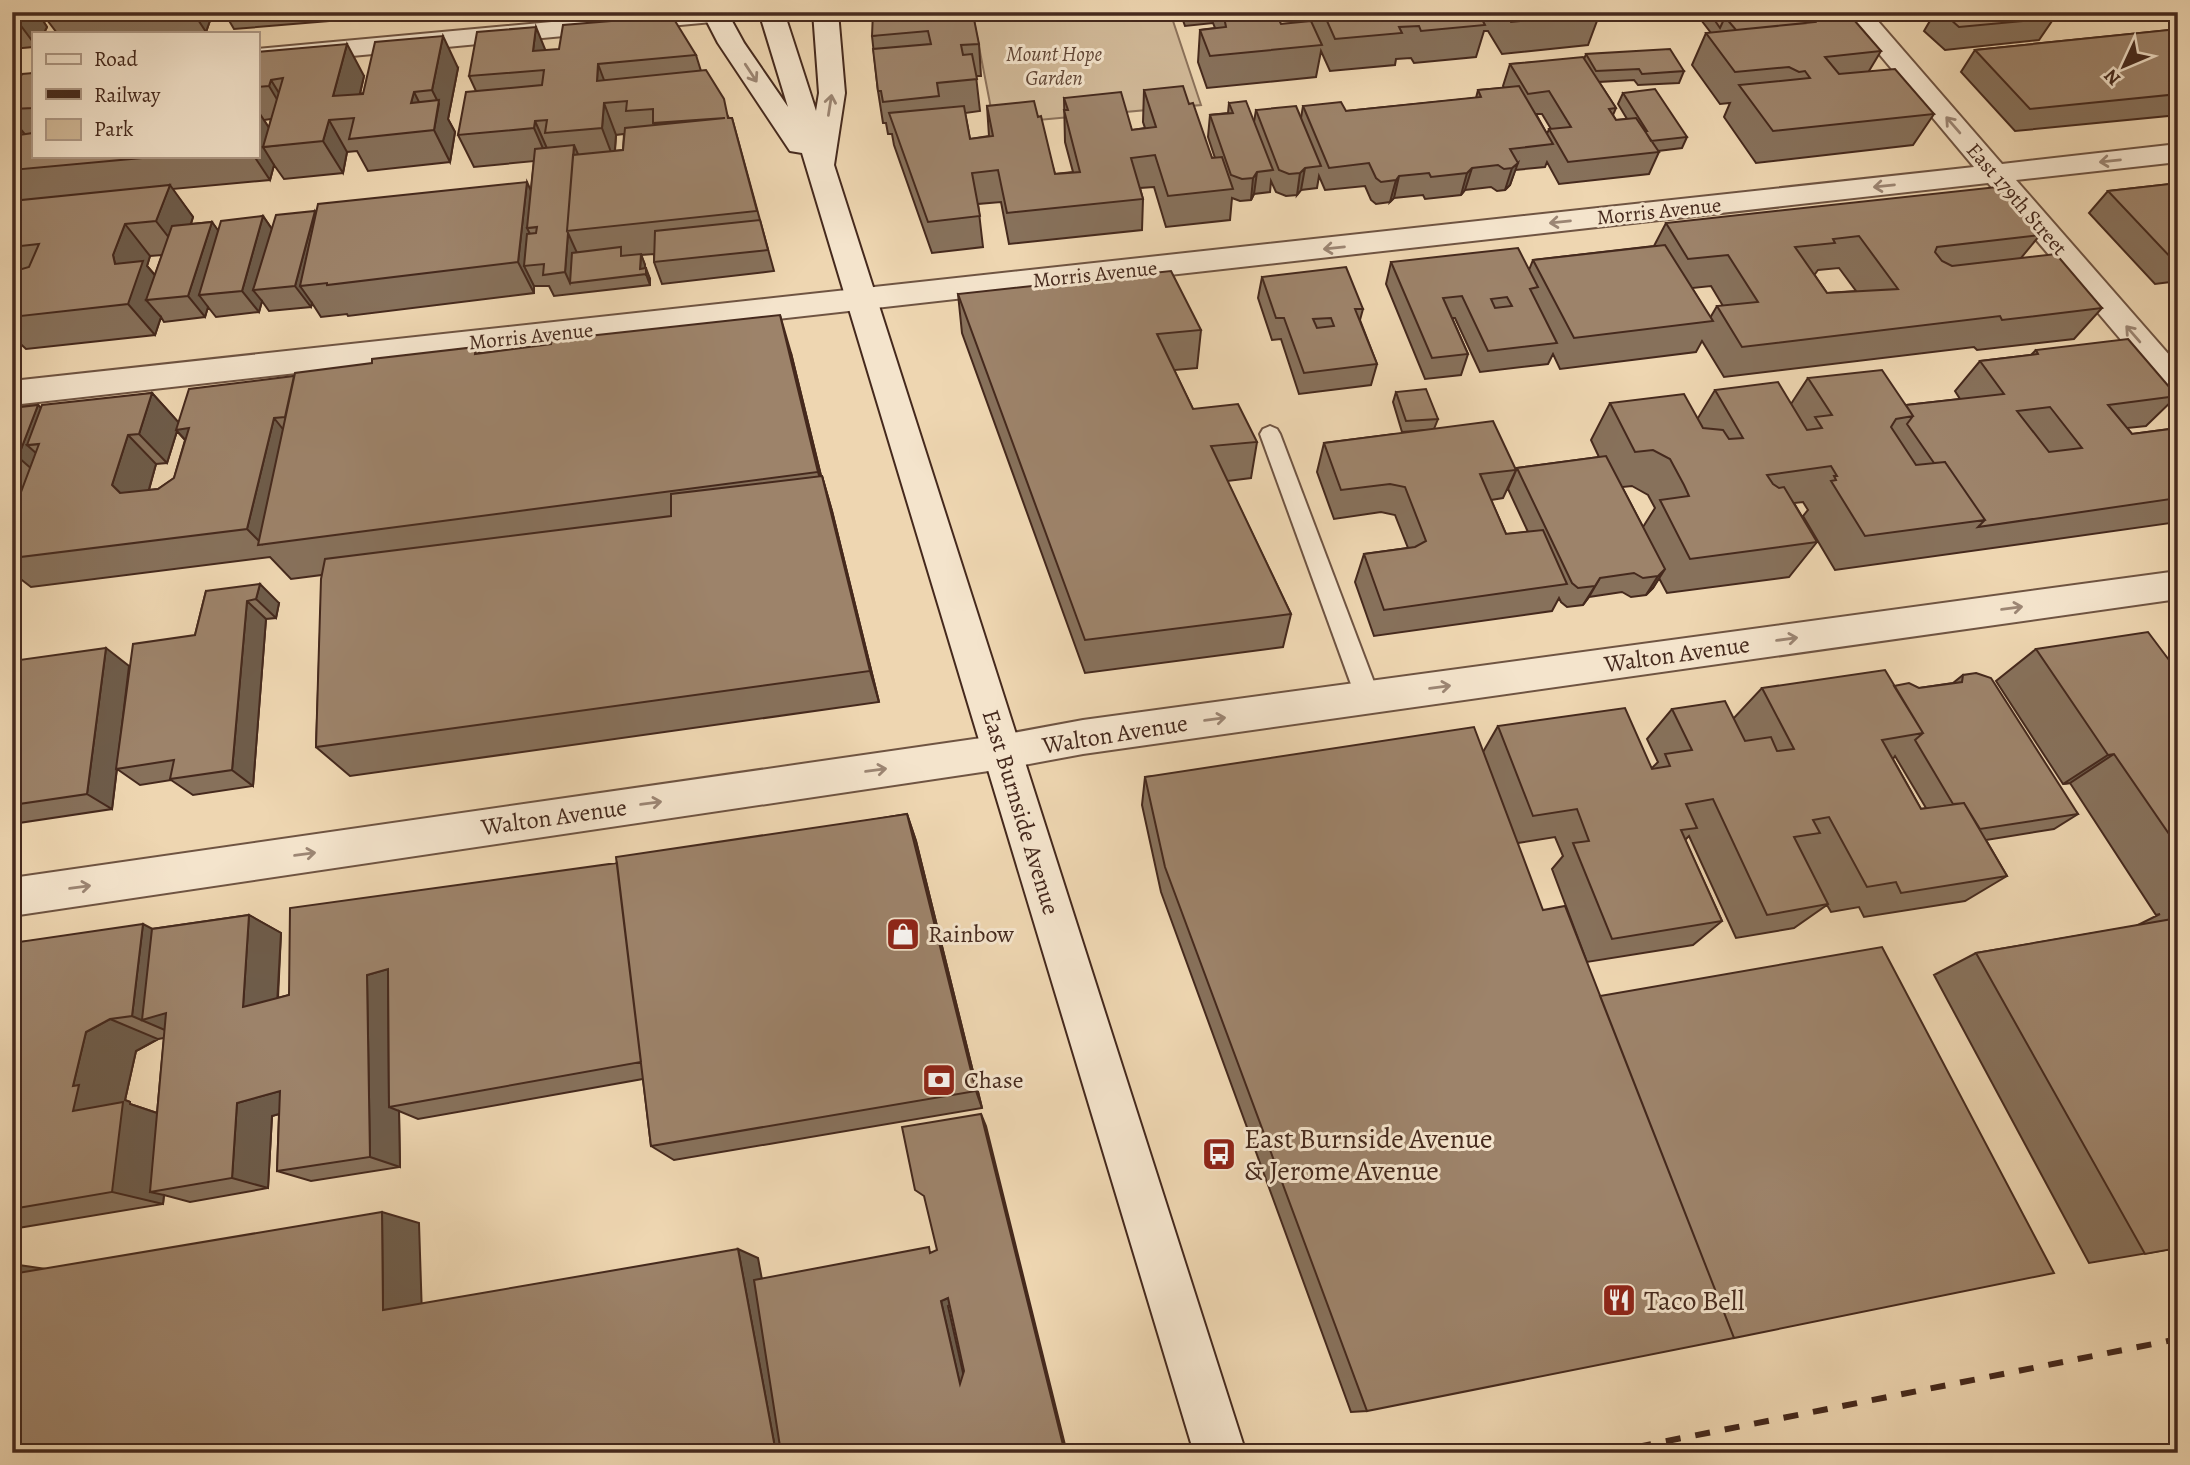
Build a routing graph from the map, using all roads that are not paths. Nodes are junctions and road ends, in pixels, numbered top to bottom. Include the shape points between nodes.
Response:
1 (744, 12) edge
2 (771, 12) edge
3 (825, 12) edge
4 (1856, 12) edge
5 (715, 13) edge
6 (259, 57) edge
7 (2178, 153) edge
8 (820, 172) junction
9 (1995, 174) junction
10 (863, 300) junction
11 (2178, 386) edge
12 (12, 393) edge
13 (1270, 434) dead end
14 (2178, 585) edge
15 (1368, 698) junction
16 (1002, 752) junction
17 (12, 897) edge
18 (1220, 1453) edge

1 - 5 street
2 - 8 street, East Burnside Avenue
8 -> 3 street, East Burnside Avenue via 832,93
9 -> 4 street, East 179th Street
5 - 6 street
5 -> 8 street, East Burnside Avenue via 774,109
7 -> 9 street, Morris Avenue
8 - 10 street, East Burnside Avenue
9 -> 10 street, Morris Avenue
11 -> 9 street, East 179th Street
10 - 12 street, Morris Avenue
10 - 16 street, East Burnside Avenue
13 - 15 lane
15 -> 14 street, Walton Avenue
16 -> 15 street, Walton Avenue
17 -> 16 street, Walton Avenue
16 - 18 street, East Burnside Avenue

